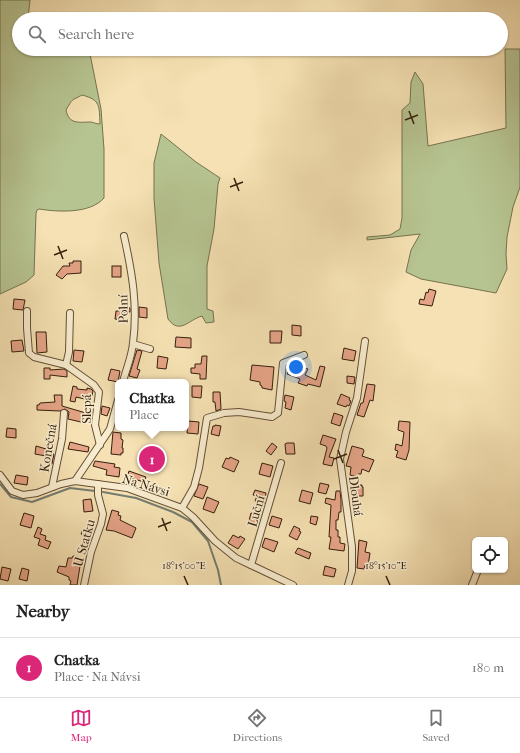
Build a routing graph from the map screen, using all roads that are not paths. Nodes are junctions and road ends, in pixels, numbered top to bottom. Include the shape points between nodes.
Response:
1 (124, 236) dead end
2 (27, 311) dead end
3 (70, 313) dead end
4 (365, 342) dead end
5 (133, 344) junction
6 (150, 349) dead end
7 (304, 355) dead end
8 (66, 365) junction
9 (124, 379) edge
10 (115, 411) edge
11 (64, 412) dead end
12 (100, 445) junction
13 (281, 463) dead end
14 (0, 475) edge
15 (75, 482) junction
16 (98, 484) junction
17 (52, 487) junction
18 (182, 508) junction
19 (251, 565) junction
20 (477, 573) edge
21 (84, 585) edge
22 (293, 585) edge
23 (348, 585) edge
24 (472, 585) edge

1 - 5 street, Polní via 133,280
2 - 8 street, Slepá via 29,353 34,357
3 - 8 street
4 - 23 street, Dlouhá via 357,398 340,459 352,547 352,572
5 - 6 street
5 - 9 street, Polní
7 - 18 street via 283,364 278,412 272,417 240,412 207,418 194,487
8 - 12 street, Slepá via 94,385 99,392 95,425
10 - 12 street via 110,429
11 - 17 street, Konečná via 62,439
12 - 15 street
13 - 19 street, Luční
14 - 17 street, Na Návsi via 12,491 23,495
15 - 16 street, Na Návsi
15 - 17 street, Na Návsi
16 - 18 street, Na Návsi via 128,488
16 - 21 street, U Statku via 103,514
18 - 19 street, Na Návsi via 215,541 236,558
19 - 22 street, Na Návsi
20 - 24 street

